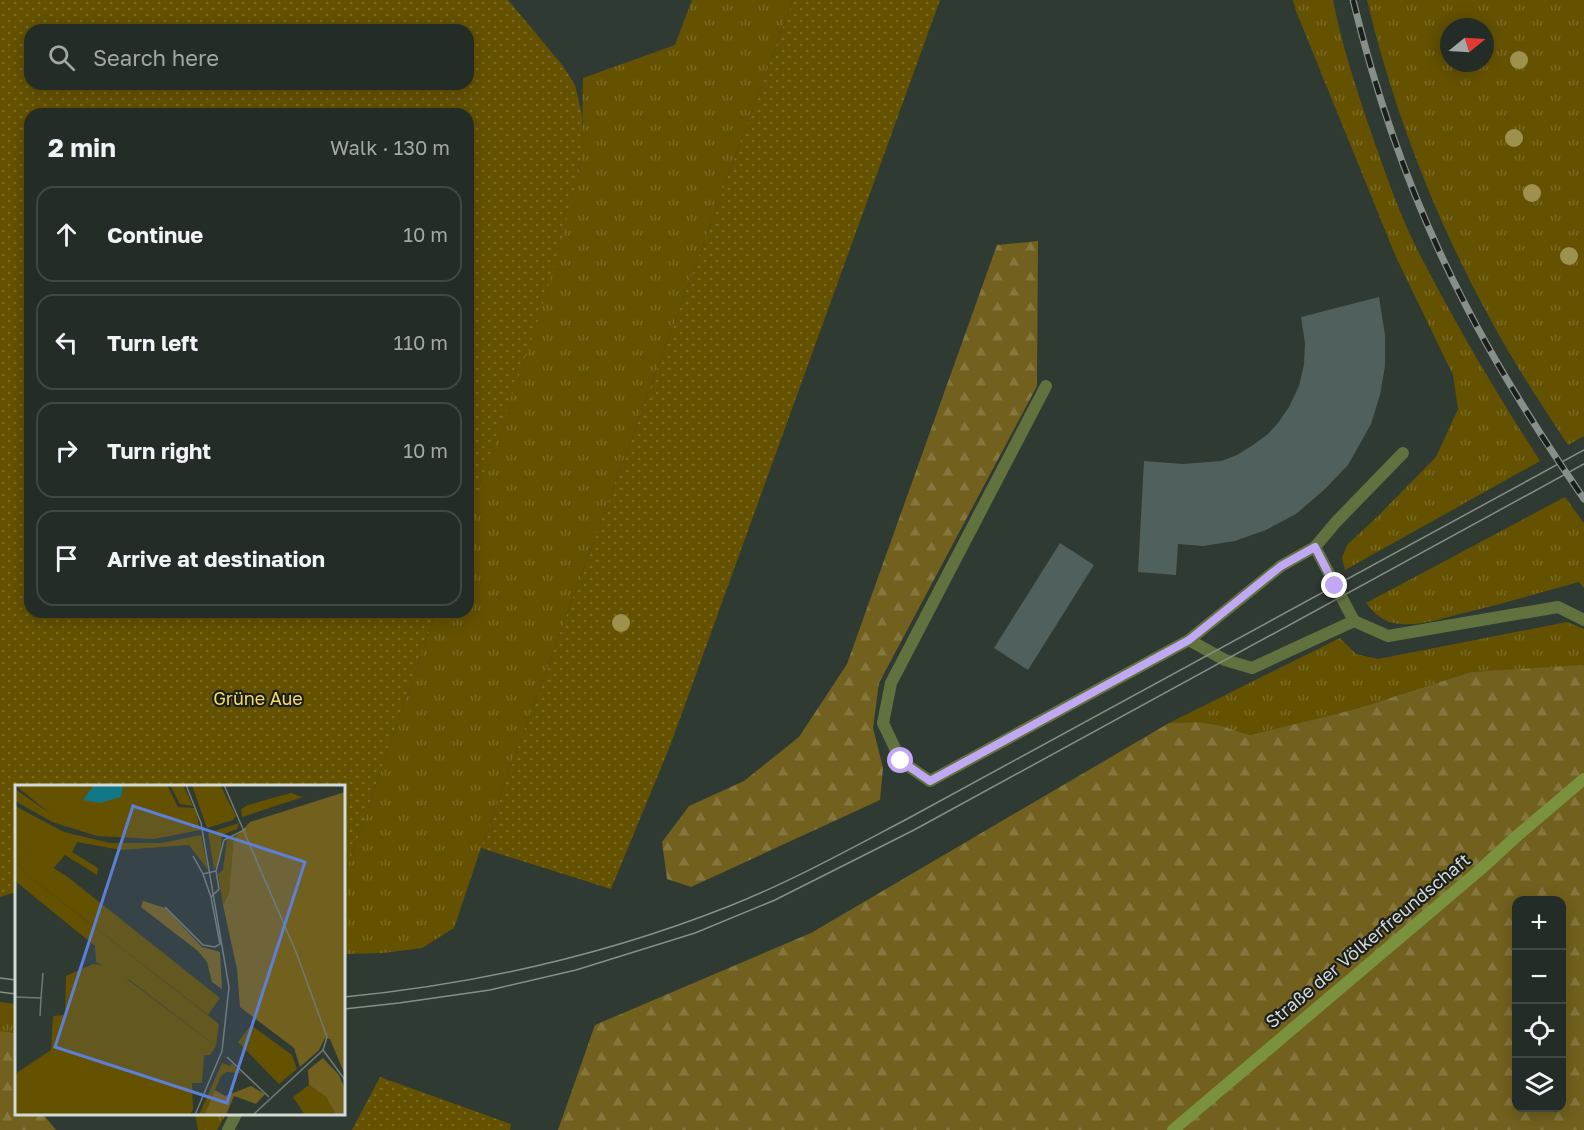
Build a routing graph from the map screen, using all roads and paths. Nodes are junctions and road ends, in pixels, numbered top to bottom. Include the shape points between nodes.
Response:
1 (1046, 386) dead end
2 (1403, 453) dead end
3 (1315, 547) junction
4 (1584, 620) edge
5 (1354, 621) junction
6 (1189, 640) junction
7 (1584, 778) edge
8 (235, 1115) edge
9 (228, 1130) edge
10 (1173, 1130) edge

1 - 6 lane via 891,683 882,723 901,761 930,781
2 - 3 lane
3 - 5 lane
3 - 6 lane via 1281,566
4 - 5 lane via 1558,607 1388,636
5 - 6 lane via 1252,668 1225,660
7 - 10 main road, Straße der Völkerfreundschaft
8 - 9 lane

